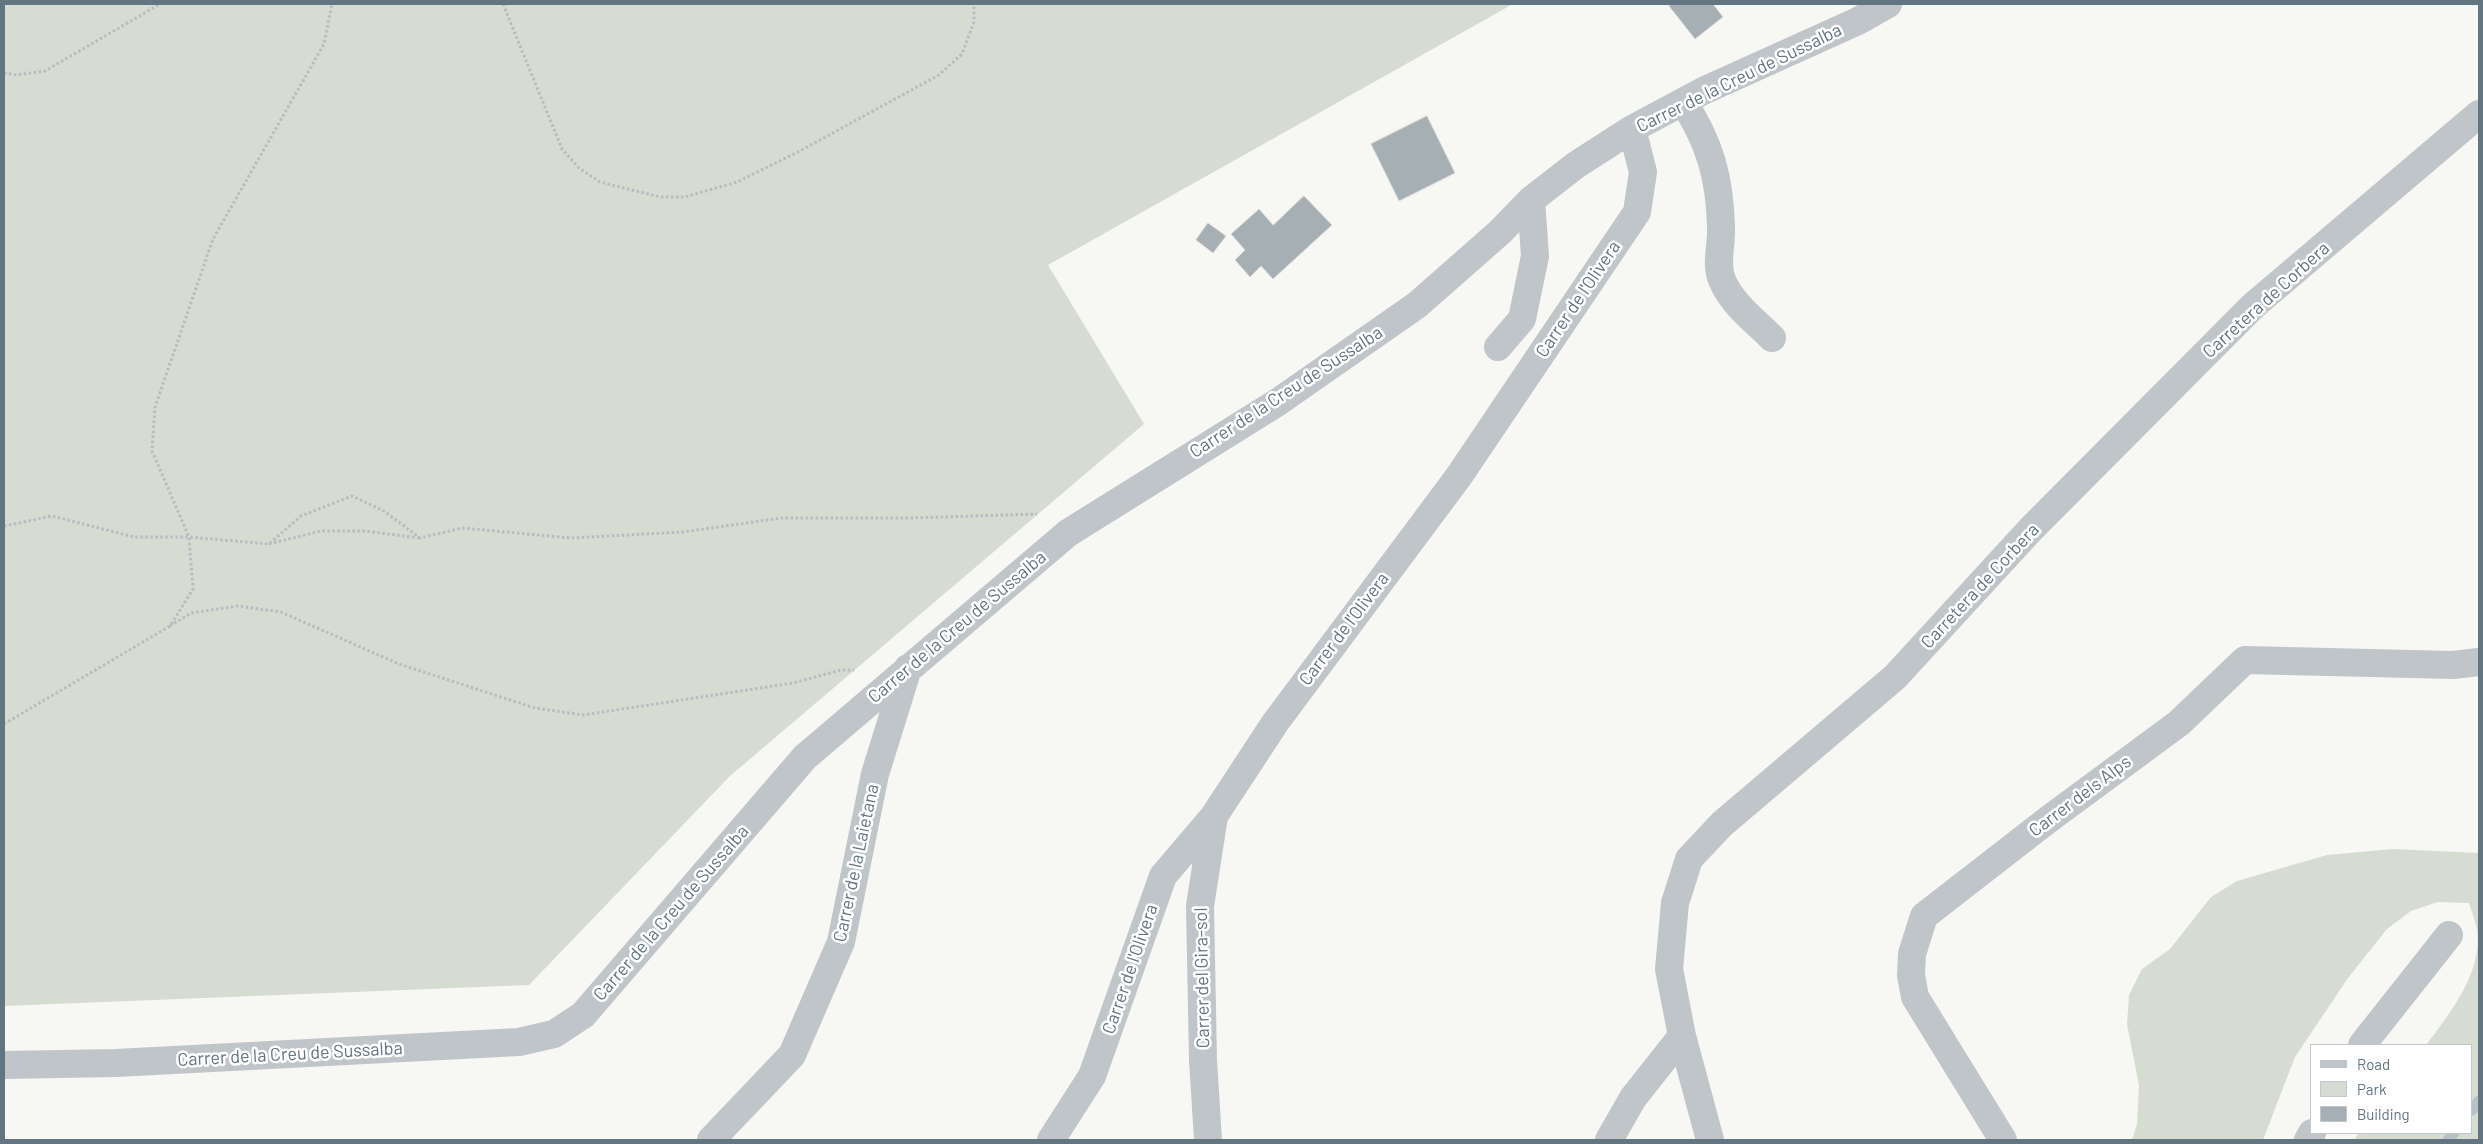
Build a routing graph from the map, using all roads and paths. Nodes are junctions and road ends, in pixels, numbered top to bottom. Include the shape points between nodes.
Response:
1 (160, 4) edge
2 (332, 4) edge
3 (503, 4) edge
4 (974, 4) edge
5 (1888, 4) edge
6 (4, 73) edge
7 (1683, 102) junction
8 (2479, 114) edge
9 (1632, 128) junction
10 (1531, 200) junction
11 (1772, 338) dead end
12 (1498, 347) dead end
13 (1041, 514) dead end
14 (4, 526) edge
15 (189, 537) junction
16 (420, 538) junction
17 (269, 544) junction
18 (170, 626) junction
19 (2479, 662) edge
20 (908, 668) junction
21 (4, 724) edge
22 (1214, 816) junction
23 (2449, 934) dead end
24 (1682, 1036) junction
25 (2363, 1044) edge
26 (4, 1065) edge
27 (711, 1140) edge
28 (1051, 1140) edge
29 (1208, 1140) edge
30 (1609, 1140) edge
31 (1710, 1140) edge
32 (2003, 1140) edge

1 - 6 path via 45,71 16,75
2 - 15 path via 324,44 213,239 155,407 152,450
3 - 4 path via 543,107 567,156 600,182 660,197 685,197 737,182 940,76 962,54 974,22
5 - 7 street, Carrer de la Creu de Sussalba
7 - 9 street, Carrer de la Creu de Sussalba
7 - 11 street via 1709,148 1722,229 1719,255 1722,279 1734,300
8 - 24 street, Carretera de Corbera via 2253,306 2031,529 1896,677 1722,824 1689,859 1675,903 1669,969
9 - 10 street, Carrer de la Creu de Sussalba
9 - 22 street, Carrer de l'Olivera via 1643,172 1637,212 1459,476 1275,723
10 - 12 street via 1535,256 1522,319
10 - 20 street, Carrer de la Creu de Sussalba via 1500,232 1417,305 1278,402 1068,533
13 - 16 path via 781,518 683,532 571,538 462,528
14 - 15 path via 52,516 134,537
15 - 17 path
15 - 18 path via 193,589
16 - 17 path via 365,531 321,531
16 - 17 path via 384,511 352,496 302,516
18 - 20 path via 191,613 238,606 282,612 399,664 535,708 583,715 793,683 841,670
18 - 21 path
19 - 32 street, Carrer dels Alps via 2453,665 2245,660 2179,723 1924,916 1912,954 1915,996
20 - 26 street, Carrer de la Creu de Sussalba via 805,757 583,1016 554,1034 518,1042 116,1063
20 - 27 street, Carrer de la Laietana via 875,774 841,942 792,1055
22 - 28 street, Carrer de l'Olivera via 1163,876 1092,1076
22 - 29 street, Carrer del Gira-sol via 1200,906
23 - 25 street
24 - 30 street via 1633,1098
24 - 31 street, Carretera de Corbera

